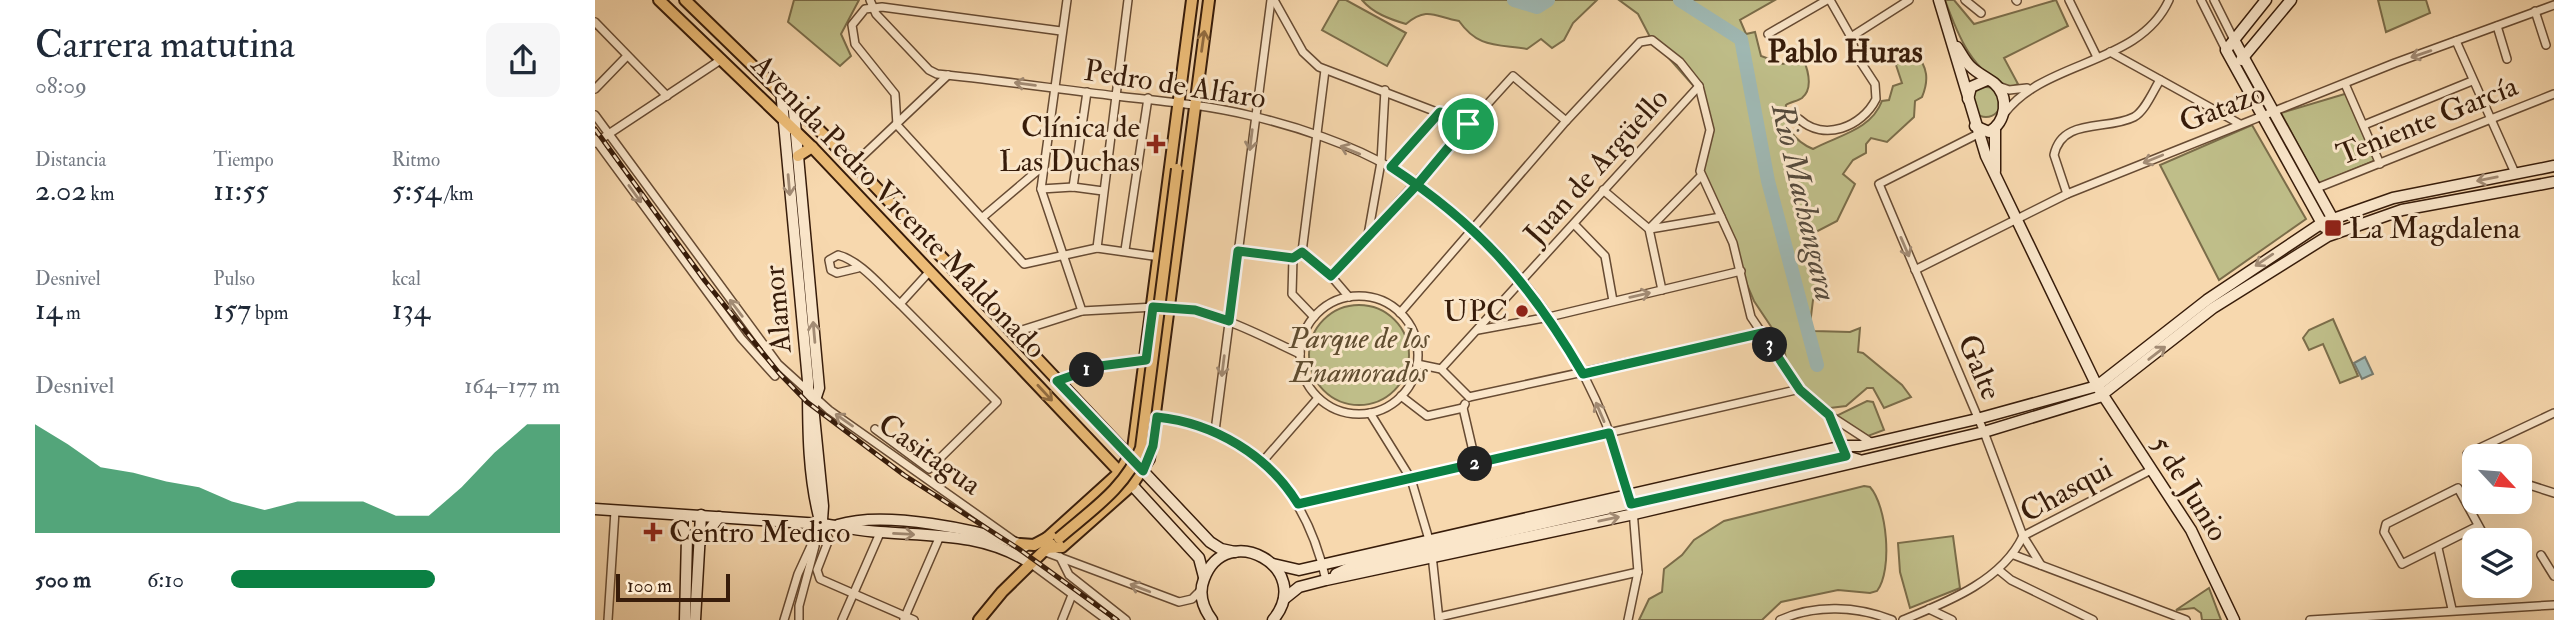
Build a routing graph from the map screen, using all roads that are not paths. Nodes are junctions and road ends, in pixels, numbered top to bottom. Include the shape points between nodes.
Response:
1 (659, 0) edge
2 (685, 0) edge
3 (1067, 0) edge
4 (1128, 0) edge
5 (1192, 0) edge
6 (1209, 0) edge
7 (1273, 0) edge
8 (1828, 0) edge
9 (1909, 0) edge
10 (1938, 0) edge
11 (1965, 0) edge
12 (2069, 0) edge
13 (2169, 0) edge
14 (2201, 0) edge
15 (2214, 0) edge
16 (2266, 0) edge
17 (2291, 0) edge
18 (871, 3) edge
19 (2554, 5) edge
20 (2535, 11) junction
21 (1981, 13) dead end
22 (595, 22) edge
23 (2497, 26) junction
24 (1061, 31) junction
25 (1768, 34) dead end
26 (1851, 37) junction
27 (1951, 38) junction
28 (2234, 40) junction
29 (2456, 41) junction
30 (2546, 45) dead end
31 (2226, 50) junction
32 (2110, 52) junction
33 (627, 56) junction
34 (2244, 57) junction
35 (2097, 58) junction
36 (722, 59) junction
37 (2507, 59) dead end
38 (2236, 66) junction
39 (1325, 70) junction
40 (949, 75) junction
41 (2160, 80) junction
42 (2472, 81) junction
43 (1991, 82) junction
44 (2345, 84) junction
45 (1699, 86) junction
46 (1055, 88) junction
47 (2031, 88) junction
48 (595, 89) edge
49 (781, 90) junction
50 (1385, 90) junction
51 (1087, 92) junction
52 (2554, 94) edge
53 (667, 96) junction
54 (1117, 96) junction
55 (1148, 98) junction
56 (1968, 99) junction
57 (793, 101) junction
58 (1179, 102) junction
59 (1194, 104) junction
60 (2275, 111) junction
61 (1440, 112) junction
62 (2004, 114) junction
63 (595, 115) edge
64 (1254, 116) junction
65 (2262, 116) junction
66 (783, 117) junction
67 (1800, 119) dead end
68 (1191, 120) junction
69 (2490, 120) junction
70 (1177, 121) junction
71 (1566, 121) junction
72 (1468, 124) junction
73 (2240, 124) junction
74 (897, 125) junction
75 (2364, 125) junction
76 (1995, 128) junction
77 (1976, 130) junction
78 (796, 131) junction
79 (608, 134) junction
80 (1315, 136) junction
81 (596, 141) edge
82 (812, 147) junction
83 (798, 156) junction
84 (1381, 162) junction
85 (854, 164) junction
86 (2380, 164) junction
87 (1043, 166) junction
88 (2554, 166) edge
89 (1391, 167) junction
90 (1177, 168) junction
91 (1995, 172) junction
92 (2515, 173) junction
93 (1701, 176) junction
94 (2554, 182) edge
95 (1417, 185) junction
96 (1073, 187) junction
97 (2317, 188) junction
98 (1041, 189) junction
99 (1603, 190) junction
100 (1103, 191) junction
101 (2067, 194) junction
102 (2366, 207) junction
103 (983, 217) junction
104 (1721, 217) junction
105 (2016, 219) junction
106 (2333, 219) junction
107 (2373, 221) junction
108 (2322, 223) junction
109 (1574, 224) junction
110 (1473, 229) junction
111 (1649, 229) junction
112 (2340, 232) junction
113 (1368, 236) junction
114 (2328, 236) junction
115 (1097, 248) junction
116 (1125, 250) junction
117 (1238, 251) junction
118 (1302, 252) junction
119 (1064, 257) junction
120 (1160, 257) junction
121 (1293, 258) junction
122 (858, 268) dead end
123 (1915, 270) junction
124 (930, 271) junction
125 (1741, 271) junction
126 (1331, 276) junction
127 (1522, 280) junction
128 (1662, 290) junction
129 (1349, 297) junction
130 (1613, 301) junction
131 (900, 304) junction
132 (1153, 307) junction
133 (1169, 307) junction
134 (1082, 311) junction
135 (1400, 313) junction
136 (1314, 317) junction
137 (1549, 317) junction
138 (1229, 321) junction
139 (1478, 330) junction
140 (1012, 333) junction
141 (1762, 333) junction
142 (1300, 354) junction
143 (1146, 360) junction
144 (1417, 364) junction
145 (1441, 369) junction
146 (1583, 374) junction
147 (775, 376) dead end
148 (1057, 381) junction
149 (1800, 390) junction
150 (2100, 391) junction
151 (812, 396) junction
152 (1401, 396) junction
153 (1469, 397) junction
154 (1318, 398) junction
155 (1463, 408) junction
156 (1370, 413) junction
157 (2554, 413) edge
158 (1829, 415) junction
159 (1157, 417) junction
160 (1977, 419) junction
161 (875, 429) dead end
162 (1215, 431) junction
163 (1984, 432) junction
164 (1609, 433) junction
165 (1871, 443) junction
166 (2488, 444) edge
167 (1844, 451) junction
168 (1129, 458) junction
169 (1263, 461) junction
170 (1863, 461) junction
171 (1476, 464) junction
172 (2151, 470) junction
173 (1143, 471) junction
174 (1120, 472) junction
175 (1411, 479) junction
176 (1132, 485) junction
177 (2532, 486) edge
178 (2554, 493) edge
179 (1298, 504) junction
180 (1631, 504) junction
181 (595, 509) edge
182 (615, 511) junction
183 (678, 514) junction
184 (701, 516) junction
185 (719, 517) junction
186 (821, 524) junction
187 (837, 525) junction
188 (2478, 526) joint
189 (880, 533) junction
190 (940, 536) junction
191 (2023, 536) junction
192 (1020, 544) junction
193 (699, 545) junction
194 (1045, 546) junction
195 (1431, 548) junction
196 (2438, 548) junction
197 (1236, 552) junction
198 (2014, 555) junction
199 (2541, 555) dead end
200 (1059, 557) junction
201 (1030, 563) junction
202 (1273, 564) junction
203 (1323, 564) junction
204 (2041, 565) junction
205 (1351, 567) junction
206 (2000, 571) junction
207 (1638, 572) junction
208 (2554, 576) edge
209 (1205, 577) junction
210 (1326, 580) junction
211 (1201, 590) junction
212 (854, 593) junction
213 (1072, 595) junction
214 (1284, 599) junction
215 (2554, 605) edge
216 (1929, 609) junction
217 (2452, 609) junction
218 (904, 618) edge
219 (1277, 618) edge
220 (1439, 618) edge
221 (608, 620) edge
222 (685, 620) edge
223 (695, 620) edge
224 (784, 620) edge
225 (799, 620) edge
226 (842, 620) edge
227 (914, 620) edge
228 (979, 620) edge
229 (1062, 620) edge
230 (1107, 620) edge
231 (1126, 620) edge
232 (1212, 620) edge
233 (1628, 620) edge
234 (1780, 620) edge
235 (1892, 620) edge
236 (1903, 620) edge
237 (1952, 620) edge
238 (2093, 620) edge
239 (2186, 620) edge
240 (2234, 620) edge
241 (2310, 620) edge

1 - 36 main road, Avenida Pedro Vicente Maldonado
2 - 49 main road, Avenida Pedro Vicente Maldonado
3 - 24 street
4 - 54 street
5 - 58 main road
59 -> 6 main road
7 - 39 street via 1307,57
7 - 64 street
8 - 25 street
8 - 26 street
9 - 26 street
10 - 27 main road
11 - 21 street
12 - 35 street
13 - 32 street via 2145,31
14 - 31 street
15 - 28 street
16 - 28 main road
17 - 34 main road
18 - 24 street
18 - 40 street via 929,70
18 - 74 street via 852,24 852,34 895,94
19 - 20 street, Gatazo
20 - 23 street, Gatazo
20 - 30 street
22 - 33 street
23 - 29 street, Gatazo
23 - 37 street
24 - 46 street
26 - 67 street via 1856,55 1878,90 1874,103 1834,131 1821,132
27 - 43 main road via 1969,65
27 - 56 main road
28 - 31 main road
28 - 34 main road
29 - 42 street
29 -> 44 street, Gatazo
31 - 38 main road
32 - 35 street
32 - 41 street
33 - 48 street
33 - 53 street
34 - 38 main road
34 - 60 main road
35 - 47 street
36 - 53 street
36 - 66 main road, Avenida Pedro Vicente Maldonado
38 - 65 main road
39 - 50 street
39 - 80 street
46 -> 40 street, Pedro de Alfaro
40 - 74 street
41 - 73 street
41 - 101 street via 2137,115 2062,136 2055,155
42 - 69 street
42 - 75 street
43 - 47 street via 2009,90
43 - 56 main road via 1971,87
43 - 62 main road via 2000,92
44 - 60 street, Gatazo
44 - 75 street
45 - 71 street via 1680,62 1649,40 1640,43
45 - 93 street via 1710,130
45 - 99 street, Juan de Argüello
46 - 51 street, Pedro de Alfaro
46 - 87 street
47 - 62 street
49 - 57 main road, Avenida Pedro Vicente Maldonado
49 - 66 main road, Alamor
50 - 61 street
50 - 84 street
51 - 54 street, Pedro de Alfaro
51 - 96 street
52 - 69 street, Teniente García
53 - 79 street
54 - 55 street, Pedro de Alfaro
54 - 100 street
55 - 58 street, Pedro de Alfaro
55 - 116 street
56 - 77 main road
57 - 78 main road, Alamor
57 - 85 main road, Avenida Pedro Vicente Maldonado
58 - 59 street, Pedro de Alfaro
58 - 70 main road
59 - 64 street, Pedro de Alfaro
59 - 68 main road
60 - 65 street, Gatazo
60 - 97 main road
61 - 72 street
61 - 89 street
62 - 76 main road
63 - 79 street, Casitagua
64 - 80 street, Pedro de Alfaro
64 -> 117 street
65 - 73 street, Gatazo
65 - 108 main road
66 - 78 main road, Avenida Pedro Vicente Maldonado
66 -> 151 main road, Alamor
68 - 90 main road
68 - 133 main road
69 - 86 street, Teniente García
69 - 92 street
70 - 90 main road
70 - 120 main road
71 - 72 street via 1513,76
71 - 110 street
72 - 95 street
73 -> 101 street, Gatazo
74 - 85 street
74 - 103 street
75 - 86 street
76 - 77 main road
76 - 91 main road
77 - 91 main road, 5 de Junio
77 -> 123 street, Galte via 1879,184
78 - 82 main road, Avenida Pedro Vicente Maldonado
78 - 83 main road, Alamor
79 - 81 street
151 -> 79 street, Casitagua via 778,364
84 -> 80 street, Pedro de Alfaro
80 - 118 street
81 -> 147 street via 741,338
82 - 83 main road
82 - 124 main road, Avenida Pedro Vicente Maldonado
151 -> 83 main road, Alamor via 819,388
84 - 89 street, Pedro de Alfaro
84 - 113 street
85 - 140 main road, Avenida Pedro Vicente Maldonado
86 - 97 street, Teniente García
87 - 98 street
87 - 103 street
88 - 92 main road
89 - 95 street, Pedro de Alfaro
90 - 194 main road, bridge via 1141,448 1117,488
91 - 105 main road, 5 de Junio
92 -> 102 main road
93 - 104 street
93 - 111 street
94 - 107 main road via 2402,210
95 - 110 street, Pedro de Alfaro
95 - 113 street
96 - 98 street
96 - 100 street
97 - 106 main road
98 - 119 street
99 - 109 street, Juan de Argüello
99 - 111 street
100 - 115 street
101 - 105 street, Gatazo
102 - 106 main road
102 - 107 main road
103 - 119 street via 1024,264
104 - 111 street
104 - 125 street
105 - 123 street, Gatazo
105 - 150 main road, 5 de Junio
106 - 108 main road
106 - 112 main road
107 - 112 main road
108 - 114 main road
108 -> 150 main road via 2207,300
109 - 127 street, Juan de Argüello
109 - 130 street via 1605,256
110 - 127 street, Pedro de Alfaro
110 - 135 street
111 - 128 street
112 - 114 main road
113 - 126 street
150 -> 114 main road via 2213,308
115 - 116 street
115 - 119 street
116 - 120 street
117 - 121 street
117 - 138 street
118 - 121 street
118 - 126 street
119 - 134 street
120 - 132 main road
121 - 136 street via 1293,298
122 - 131 street
123 - 160 street, Galte
124 - 131 street
124 -> 174 main road, Avenida Pedro Vicente Maldonado
125 - 128 street
125 - 141 street via 1751,317
126 - 129 street
127 - 137 street, Pedro de Alfaro
127 - 139 street, Juan de Argüello
130 -> 128 street
129 - 135 street via 1377,299
129 - 136 street via 1330,303
130 - 137 street
131 - 161 street via 997,402 929,469
132 - 133 street
132 - 134 street
132 - 143 main road
133 - 138 street
133 - 159 main road
134 - 140 street
135 - 144 street via 1417,345
136 - 142 street
137 - 139 street
137 - 146 street, Pedro de Alfaro
138 - 142 street
138 -> 162 street
139 - 145 street, Juan de Argüello
140 - 148 main road, Avenida Pedro Vicente Maldonado
141 - 146 street
141 - 149 street
142 - 154 street via 1305,378
143 - 148 street via 1100,366
143 - 168 main road
144 - 145 street
144 - 152 street
145 - 153 street
146 - 153 street
164 -> 146 street, Pedro de Alfaro
148 - 168 main road, Avenida Pedro Vicente Maldonado
149 - 158 street
149 - 164 street
150 - 160 main road
150 - 163 main road
150 - 172 main road, 5 de Junio
151 - 186 main road, Alamor
192 -> 151 street, Casitagua
152 - 155 street via 1427,416
152 - 156 street
153 - 155 street
154 - 156 street via 1351,414
154 - 169 street
155 - 171 street
156 - 175 street
157 - 166 street
158 - 165 street
158 - 167 street
159 - 162 street
159 - 173 main road
160 - 163 street, Galte
160 - 165 main road
162 - 169 street
163 - 170 main road
163 - 191 street, Galte
164 - 171 street
164 - 180 street, Pedro de Alfaro
165 - 167 main road
167 - 170 main road
167 - 180 main road
168 - 173 main road, Avenida Pedro Vicente Maldonado
168 - 174 main road
169 - 179 street
170 - 180 main road
171 - 175 street
172 - 191 street, Chasqui
172 - 240 main road, 5 de Junio via 2191,530
173 - 176 main road
173 - 197 main road, Avenida Pedro Vicente Maldonado via 1210,542
174 - 176 main road, Avenida Pedro Vicente Maldonado
174 - 194 main road
175 - 179 street
175 - 195 street
176 - 194 main road via 1062,547
176 - 209 main road, Avenida Pedro Vicente Maldonado via 1196,555
177 - 178 street
179 - 203 street via 1314,533
180 - 195 main road
180 - 207 street, Pedro de Alfaro
181 - 182 main road
182 - 183 main road
182 - 221 street
183 - 184 main road
183 - 222 main road via 687,537
184 - 185 main road
184 - 193 main road
185 - 186 main road
185 - 193 main road
186 - 187 main road
186 - 212 street, Alamor via 829,539 817,575
186 - 224 street
186 - 225 street
187 - 189 main road
187 - 192 main road via 854,520 944,526
188 - 196 street
188 - 196 street via 2458,488 2384,528 2402,564
189 -> 190 main road
189 - 212 street
190 - 201 main road via 999,547
190 - 218 street
191 - 198 street, Chasqui
191 - 204 street, Galte
192 - 194 main road
193 - 223 main road
194 - 200 street
194 - 201 main road
195 - 203 main road
195 - 205 main road
195 - 210 main road
195 - 220 street
196 - 217 street
197 - 202 main road, Avenida Pedro Vicente Maldonado via 1256,553
197 - 209 main road via 1220,558
198 - 204 street
198 - 206 street, Chasqui
199 - 208 street
211 -> 200 street via 1179,603
200 - 231 street via 1069,575
201 - 213 street
201 - 228 main road
202 - 203 main road, Avenida Pedro Vicente Maldonado via 1293,570
202 - 214 main road via 1283,581
203 - 205 main road
203 - 210 street
204 - 239 street
205 - 210 main road
206 - 216 street, Chasqui
206 - 238 street
207 - 220 street
207 - 233 street, Pedro de Alfaro
209 - 211 main road
210 - 214 main road via 1299,587
211 - 232 main road
212 - 218 street
212 - 226 street
213 - 229 street
213 - 230 street
214 - 219 main road
215 - 217 street
216 - 236 street, Chasqui
216 - 237 street
217 - 241 street
218 - 227 street
234 - 235 street via 1823,608

